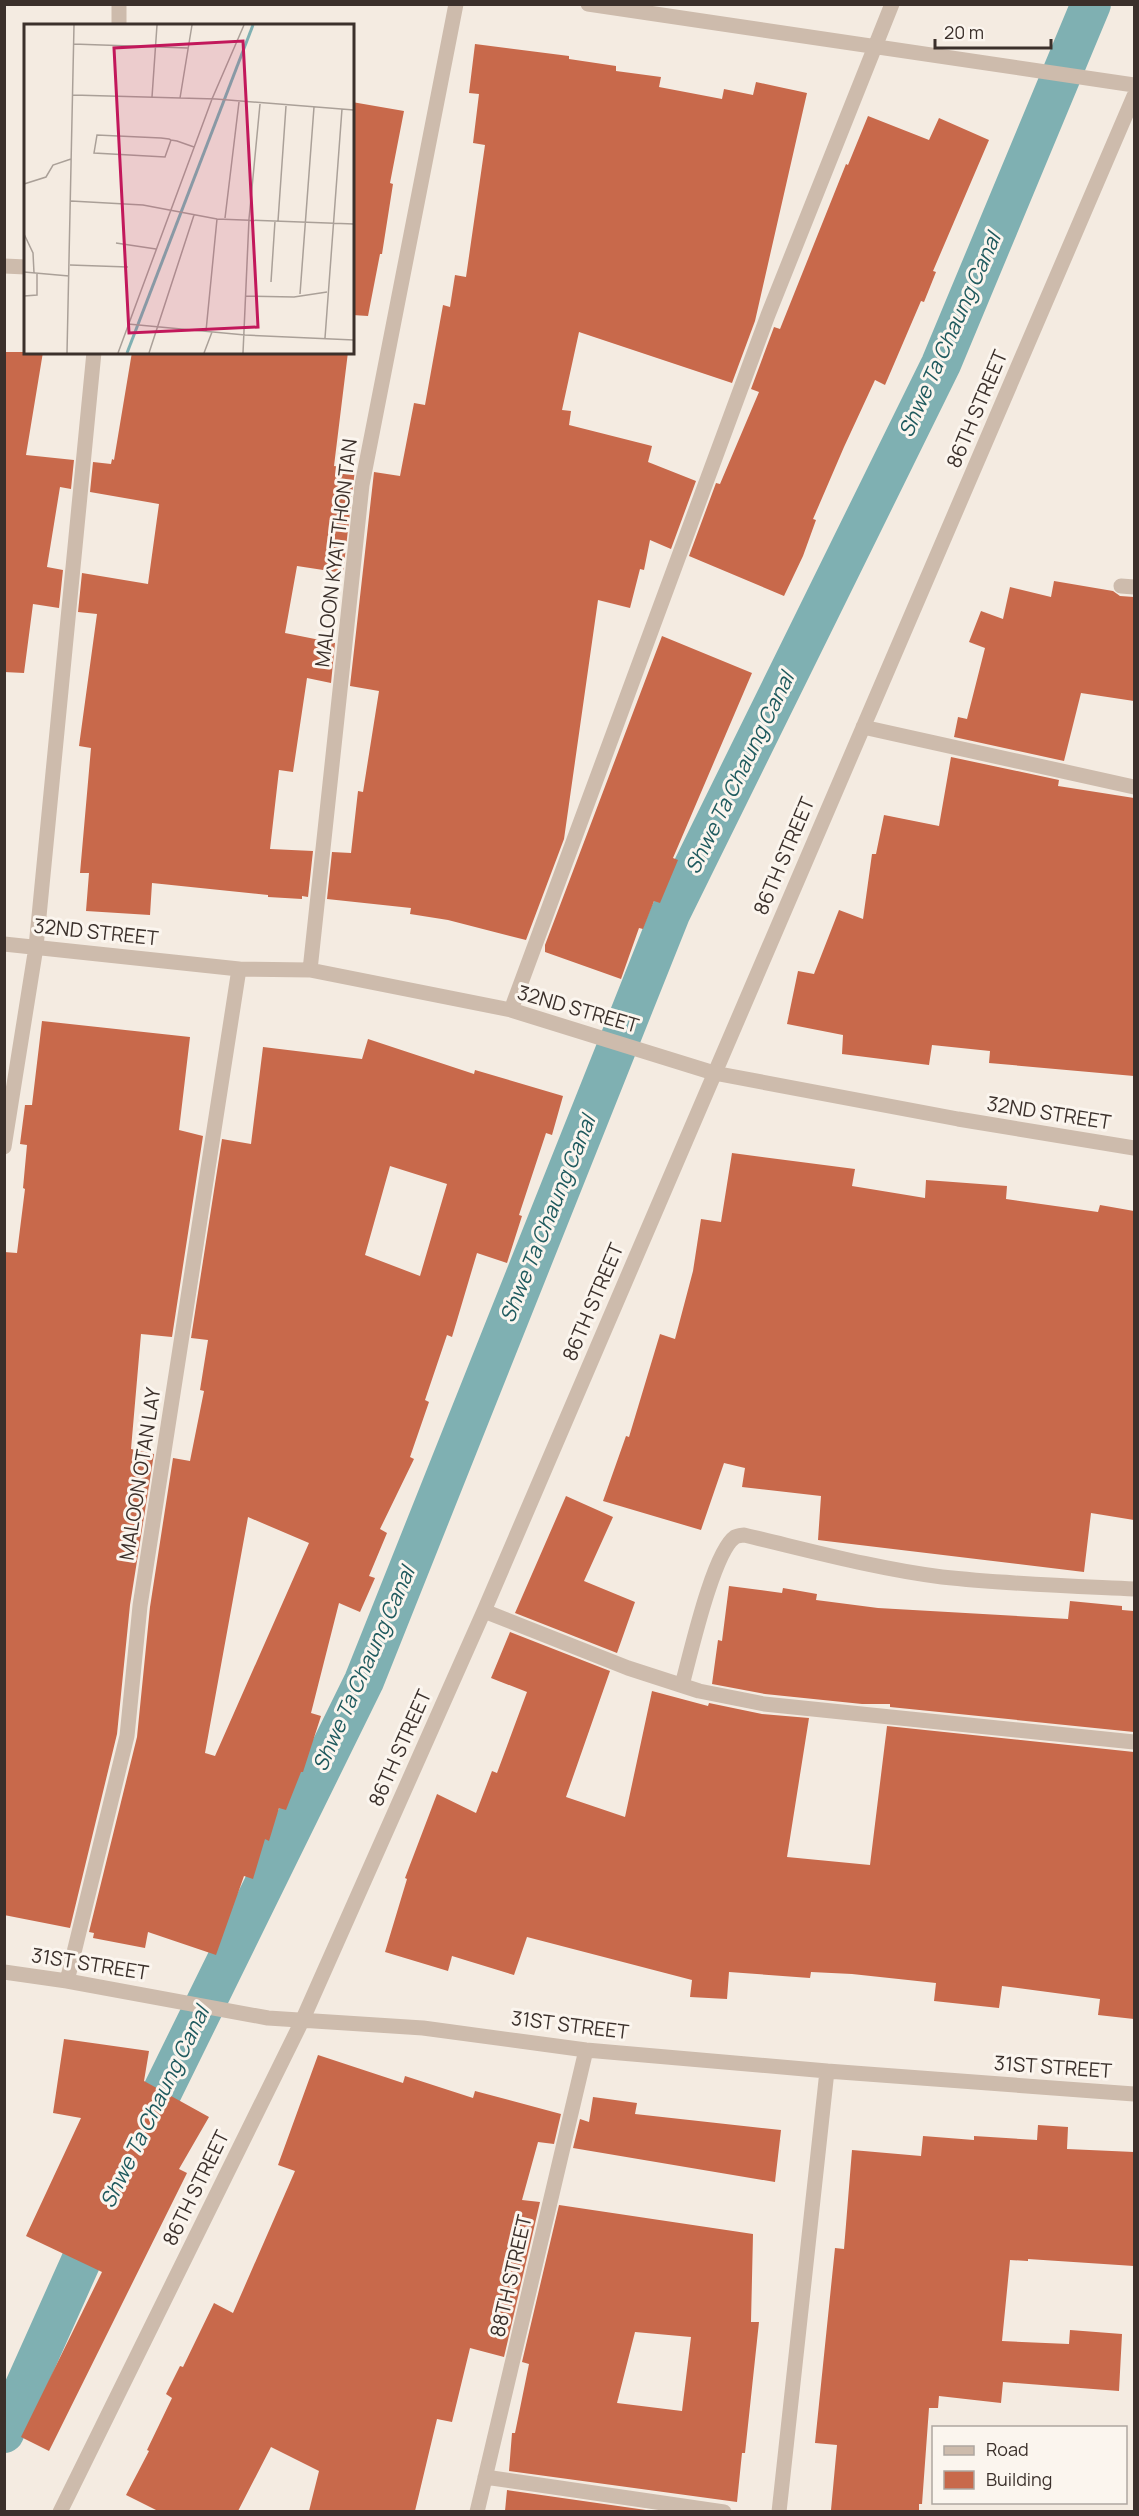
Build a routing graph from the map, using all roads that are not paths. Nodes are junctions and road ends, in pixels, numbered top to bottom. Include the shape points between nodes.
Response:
1 (119, 4) edge
2 (456, 4) edge
3 (588, 4) edge
4 (892, 4) edge
5 (119, 24) edge
6 (873, 48) junction
7 (1134, 85) edge
8 (1134, 96) edge
9 (4, 266) edge
10 (24, 267) edge
11 (94, 354) edge
12 (863, 727) junction
13 (1134, 787) edge
14 (4, 944) edge
15 (36, 947) junction
16 (239, 969) junction
17 (310, 970) junction
18 (511, 1010) junction
19 (714, 1072) junction
20 (4, 1147) edge
21 (1134, 1148) edge
22 (1134, 1588) edge
23 (484, 1611) junction
24 (682, 1685) junction
25 (1134, 1742) edge
26 (4, 1972) edge
27 (67, 1981) junction
28 (302, 2021) junction
29 (586, 2050) junction
30 (827, 2071) junction
31 (1134, 2094) edge
32 (484, 2477) junction
33 (60, 2511) edge
34 (477, 2511) edge
35 (724, 2511) edge
36 (779, 2511) edge

1 - 5 street
2 - 17 street, MALOON KYAT THON TAN via 362,485
3 - 6 street
4 - 6 street
6 - 7 street
6 - 18 street via 768,315
8 - 12 street, 86TH STREET
9 - 10 street
11 - 15 street
12 - 13 street
12 - 19 street, 86TH STREET
14 - 15 street, 32ND STREET
15 - 16 street, 32ND STREET
15 - 20 street
16 - 17 street, 32ND STREET
16 - 27 street, MALOON OTAN LAY via 142,1595 127,1736
17 - 18 street, 32ND STREET
18 - 19 street, 32ND STREET
19 - 21 street, 32ND STREET
19 - 23 street, 86TH STREET
22 - 24 street via 940,1576 744,1535 728,1545 710,1582
23 - 24 street
23 - 28 street, 86TH STREET
24 - 25 street via 764,1704
26 - 27 street, 31ST STREET
27 - 28 street, 31ST STREET
28 - 29 street, 31ST STREET via 423,2028
28 - 33 street, 86TH STREET
29 - 30 street, 31ST STREET
29 - 32 street, 88TH STREET
30 - 31 street, 31ST STREET
30 - 36 street
32 - 34 street, 88TH STREET
32 - 35 street

